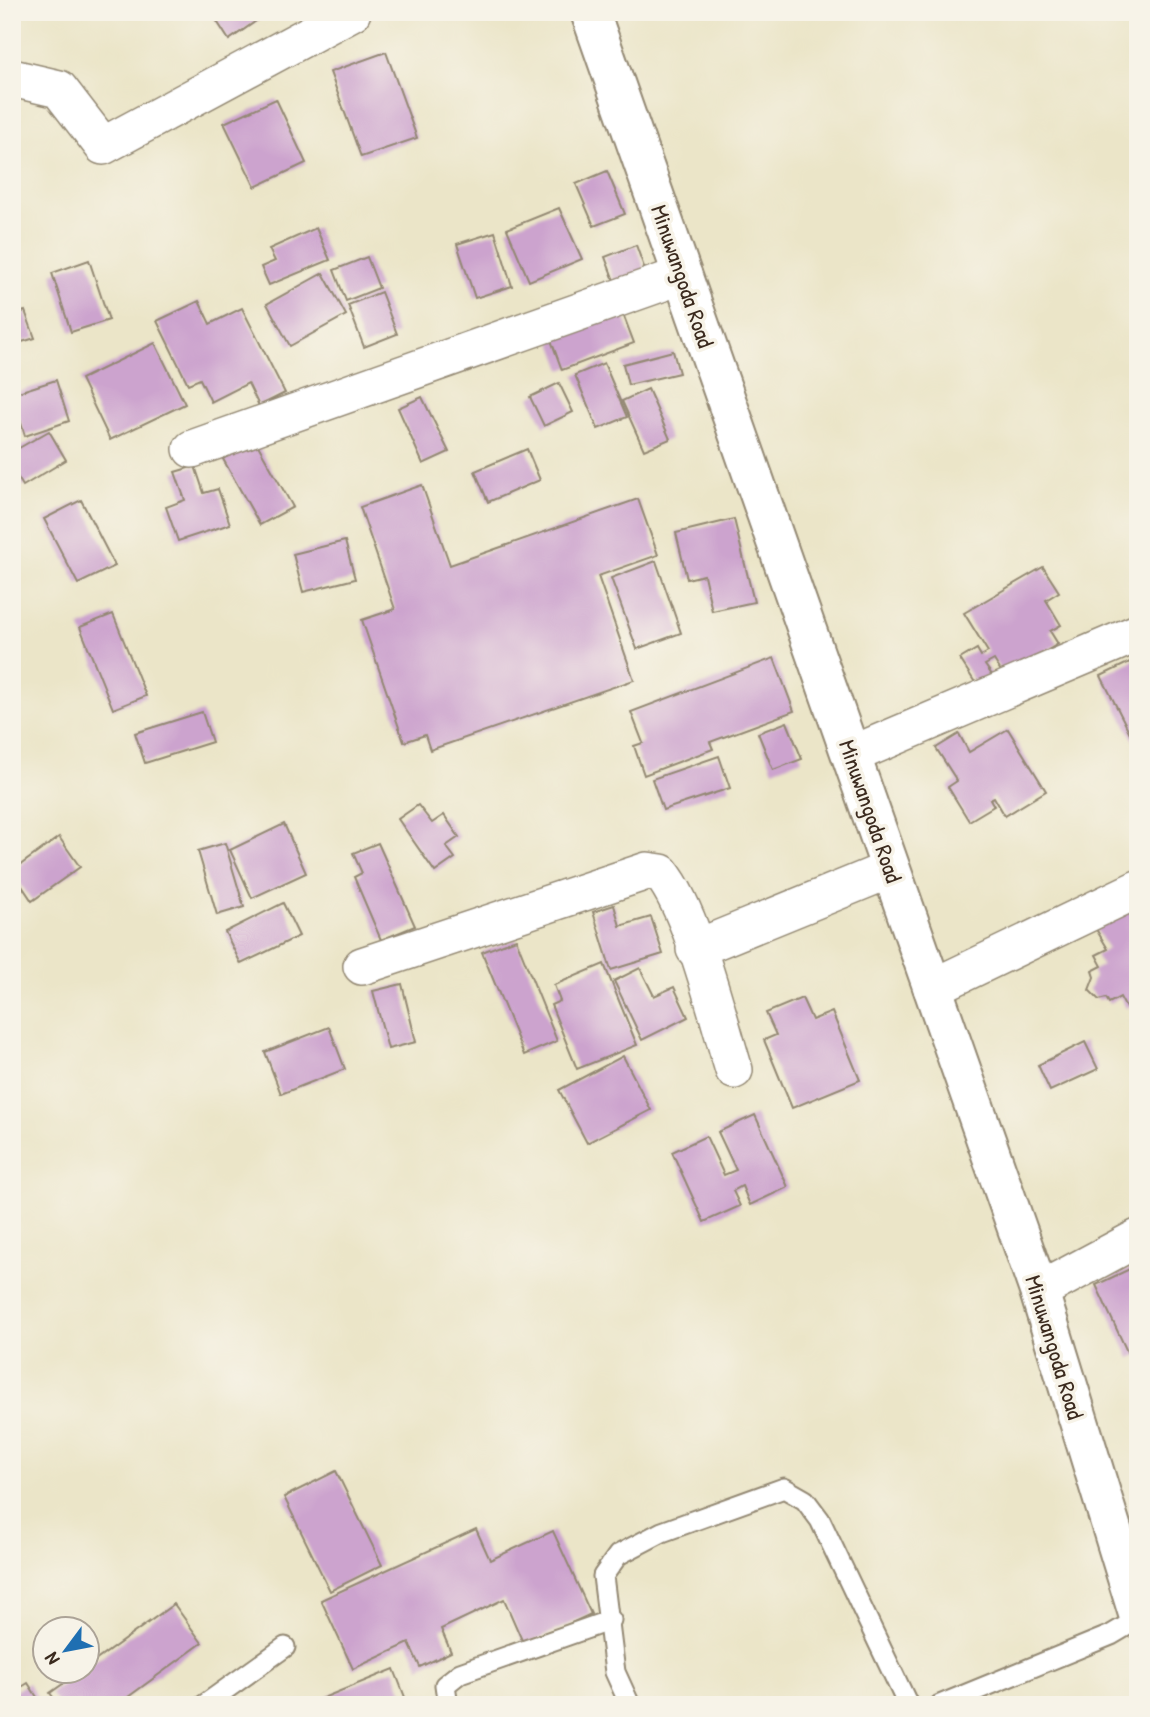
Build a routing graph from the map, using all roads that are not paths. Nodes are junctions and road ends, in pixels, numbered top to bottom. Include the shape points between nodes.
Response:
1 (352, 12) edge
2 (590, 12) edge
3 (12, 78) edge
4 (683, 275) junction
5 (192, 449) dead end
6 (1138, 634) edge
7 (851, 755) junction
8 (891, 869) junction
9 (1138, 889) edge
10 (695, 948) junction
11 (362, 966) dead end
12 (932, 988) junction
13 (734, 1070) dead end
14 (1138, 1238) edge
15 (1039, 1291) junction
16 (1138, 1616) edge
17 (611, 1619) junction
18 (285, 1647) dead end
19 (204, 1705) edge
20 (448, 1705) edge
21 (629, 1705) edge
22 (908, 1705) edge
23 (940, 1705) edge

1 - 3 street via 103,146 59,89
2 - 4 main road, Minuwangoda Road
4 - 5 street
4 - 7 main road, Minuwangoda Road
6 - 7 street
7 - 8 main road, Minuwangoda Road
8 - 10 street
8 - 12 main road, Minuwangoda Road
9 - 12 street
10 - 11 street via 672,886 661,873 647,871
10 - 13 street
12 - 15 main road, Minuwangoda Road
14 - 15 street
15 - 16 main road, Minuwangoda Road
16 - 23 lane via 1111,1634
17 - 20 lane via 460,1673 445,1685
17 - 21 lane via 615,1672
17 - 22 lane via 603,1576 618,1555 662,1532 784,1488 805,1500 820,1520
18 - 19 lane

